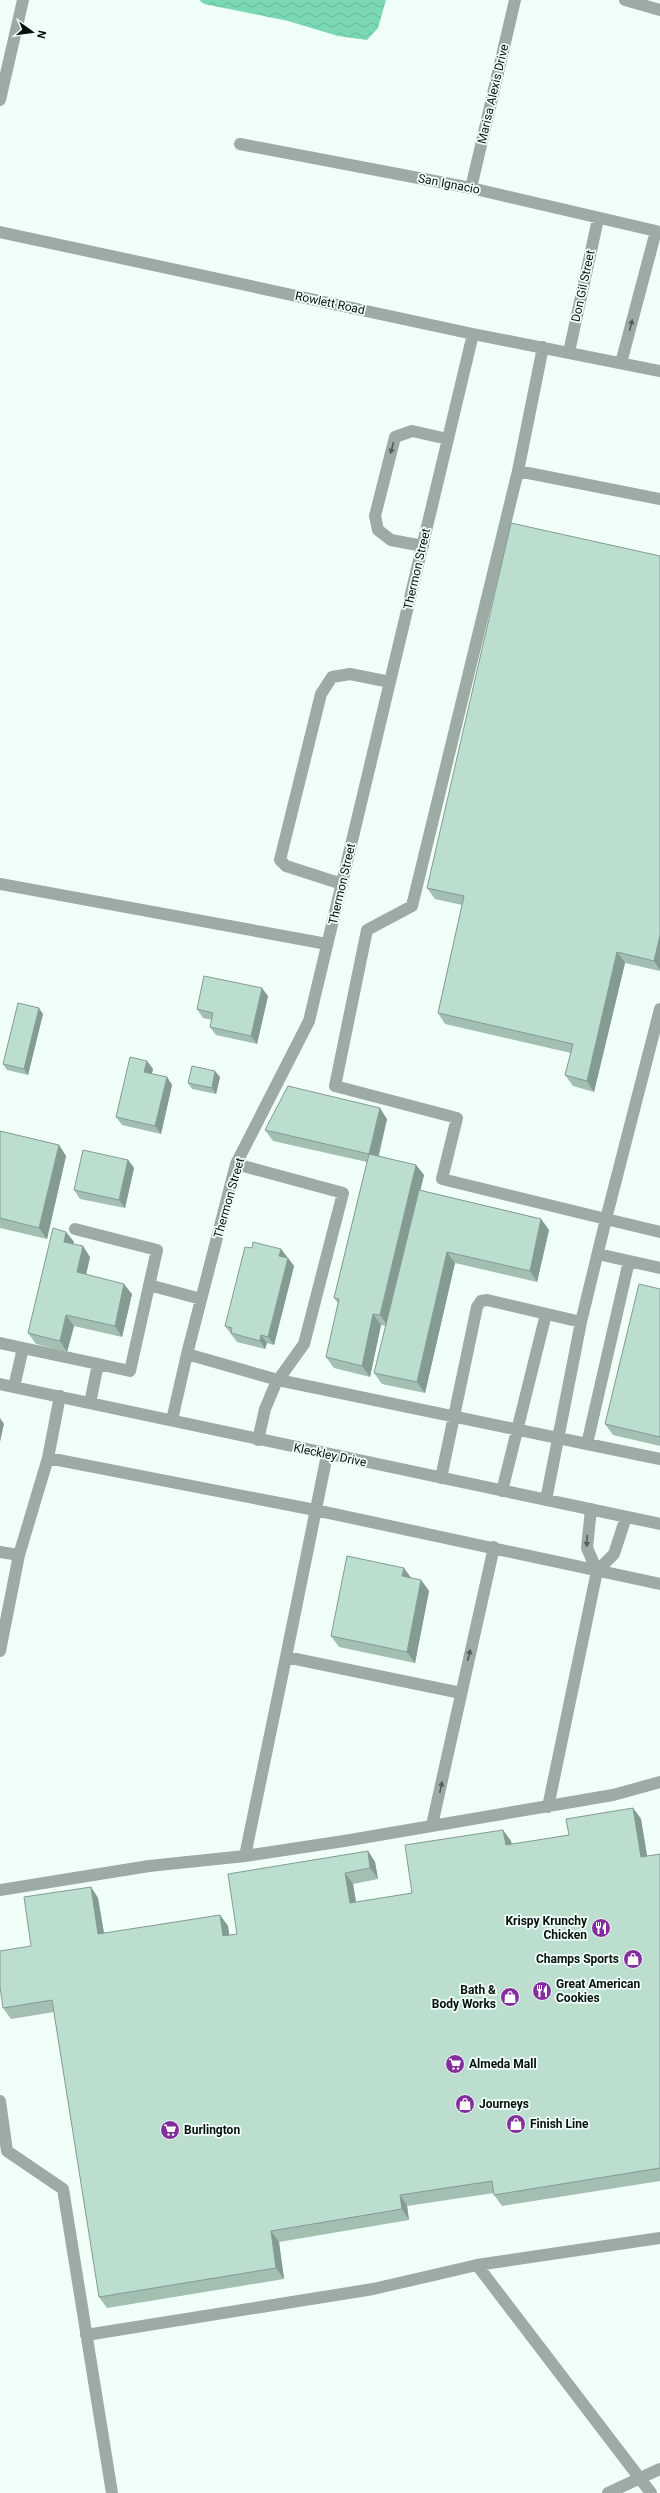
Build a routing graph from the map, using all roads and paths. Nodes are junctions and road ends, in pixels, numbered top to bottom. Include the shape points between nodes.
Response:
1 (22, 0) edge
2 (515, 0) edge
3 (624, 0) edge
4 (660, 10) edge
5 (0, 100) edge
6 (240, 144) dead end
7 (471, 188) junction
8 (598, 219) junction
9 (0, 232) edge
10 (473, 334) junction
11 (543, 347) junction
12 (568, 352) junction
13 (621, 363) junction
14 (660, 371) edge
15 (448, 440) junction
16 (518, 471) junction
17 (660, 499) edge
18 (422, 546) junction
19 (390, 682) junction
20 (0, 884) edge
21 (342, 884) junction
22 (327, 944) junction
23 (660, 1010) edge
24 (236, 1164) junction
25 (606, 1219) junction
26 (75, 1229) dead end
27 (660, 1232) edge
28 (598, 1254) junction
29 (629, 1261) junction
30 (660, 1268) edge
31 (149, 1285) junction
32 (201, 1299) junction
33 (546, 1314) junction
34 (581, 1322) junction
35 (0, 1343) edge
36 (23, 1348) junction
37 (186, 1354) junction
38 (98, 1364) junction
39 (278, 1380) junction
40 (0, 1384) edge
41 (14, 1387) junction
42 (60, 1396) junction
43 (90, 1403) junction
44 (454, 1416) junction
45 (172, 1420) junction
46 (517, 1428) junction
47 (258, 1440) junction
48 (558, 1440) junction
49 (587, 1444) junction
50 (326, 1455) junction
51 (48, 1458) junction
52 (660, 1459) edge
53 (441, 1478) junction
54 (502, 1491) junction
55 (546, 1500) junction
56 (315, 1510) junction
57 (592, 1510) junction
58 (626, 1517) junction
59 (660, 1524) edge
60 (494, 1547) junction
61 (0, 1552) edge
62 (19, 1556) junction
63 (597, 1571) junction
64 (660, 1584) edge
65 (0, 1651) edge
66 (286, 1657) junction
67 (461, 1693) junction
68 (660, 1782) edge
69 (548, 1807) junction
70 (432, 1826) junction
71 (245, 1856) junction
72 (0, 1890) edge
73 (0, 2101) edge
74 (660, 2238) edge
75 (477, 2265) junction
76 (86, 2335) junction
77 (660, 2469) edge
78 (639, 2478) junction
79 (112, 2493) edge
80 (608, 2493) edge
81 (651, 2493) edge

1 - 5 street
2 - 7 street, Marisa Alexis Drive
3 - 4 street
6 - 7 street, San Ignacio
7 - 8 street, San Ignacio
8 - 12 street, Don Gil Street
13 -> 8 street, San Ignacio via 656,231
9 - 10 street, Rowlett Road
10 - 11 street, Rowlett Road
10 - 15 street, Thermon Street
11 - 12 street, Rowlett Road
11 - 16 street
12 - 13 street, Rowlett Road
13 - 14 street, Rowlett Road
15 - 18 street, Thermon Street
15 -> 18 street via 412,431 395,437 375,516 378,530 391,540
16 - 17 street
16 - 25 street via 412,906 367,930 335,1086 457,1118 442,1179
18 - 19 street, Thermon Street
19 - 21 street, Thermon Street
19 - 21 street via 350,674 332,677 321,694 280,860 286,866
20 - 22 street
21 - 22 street, Thermon Street
22 - 24 street, Thermon Street via 309,1021
23 - 25 street
24 - 32 street, Thermon Street
24 - 39 street via 343,1193 304,1344
25 - 27 street
25 - 28 street
26 - 31 street via 157,1250
28 - 29 street
28 - 34 street
29 - 30 street
29 - 49 street
31 - 32 street
31 - 38 street via 130,1371
32 - 37 street, Thermon Street
33 - 34 street
33 - 44 street via 487,1300 481,1301 477,1307
33 - 46 street
34 - 48 street
35 - 36 street
36 - 38 street
36 - 41 street
37 - 39 street
37 - 45 street, Thermon Street
38 - 43 street
39 - 44 street
39 - 47 street via 265,1408
40 - 41 street, Kleckley Drive
41 - 42 street, Kleckley Drive
42 - 43 street, Kleckley Drive
42 - 51 street
43 - 45 street, Kleckley Drive
44 - 46 street
44 - 53 street
45 - 47 street, Kleckley Drive
46 - 48 street
46 - 54 street
47 - 50 street, Kleckley Drive
48 - 49 street
48 - 55 street
49 - 52 street
50 - 53 street, Kleckley Drive
50 - 56 street
51 - 56 street
51 - 62 street
53 - 54 street, Kleckley Drive
54 - 55 street, Kleckley Drive
55 - 57 street, Kleckley Drive
56 - 60 street
56 - 66 street
57 - 58 street, Kleckley Drive
57 -> 63 street via 587,1548
58 - 59 street, Kleckley Drive
58 - 63 street via 614,1554
60 - 63 street
67 -> 60 street
61 - 62 street
62 - 65 street
63 - 64 street
63 - 69 street
66 - 67 street
66 - 71 street
70 -> 67 street
68 - 69 street via 613,1795
69 - 70 street
70 - 71 street
71 - 72 street via 157,1865
73 - 76 street via 8,2152 63,2189
74 - 75 street
75 - 76 street via 373,2289
75 - 78 street
76 - 79 street
77 - 78 street
78 - 80 street
78 - 81 street

